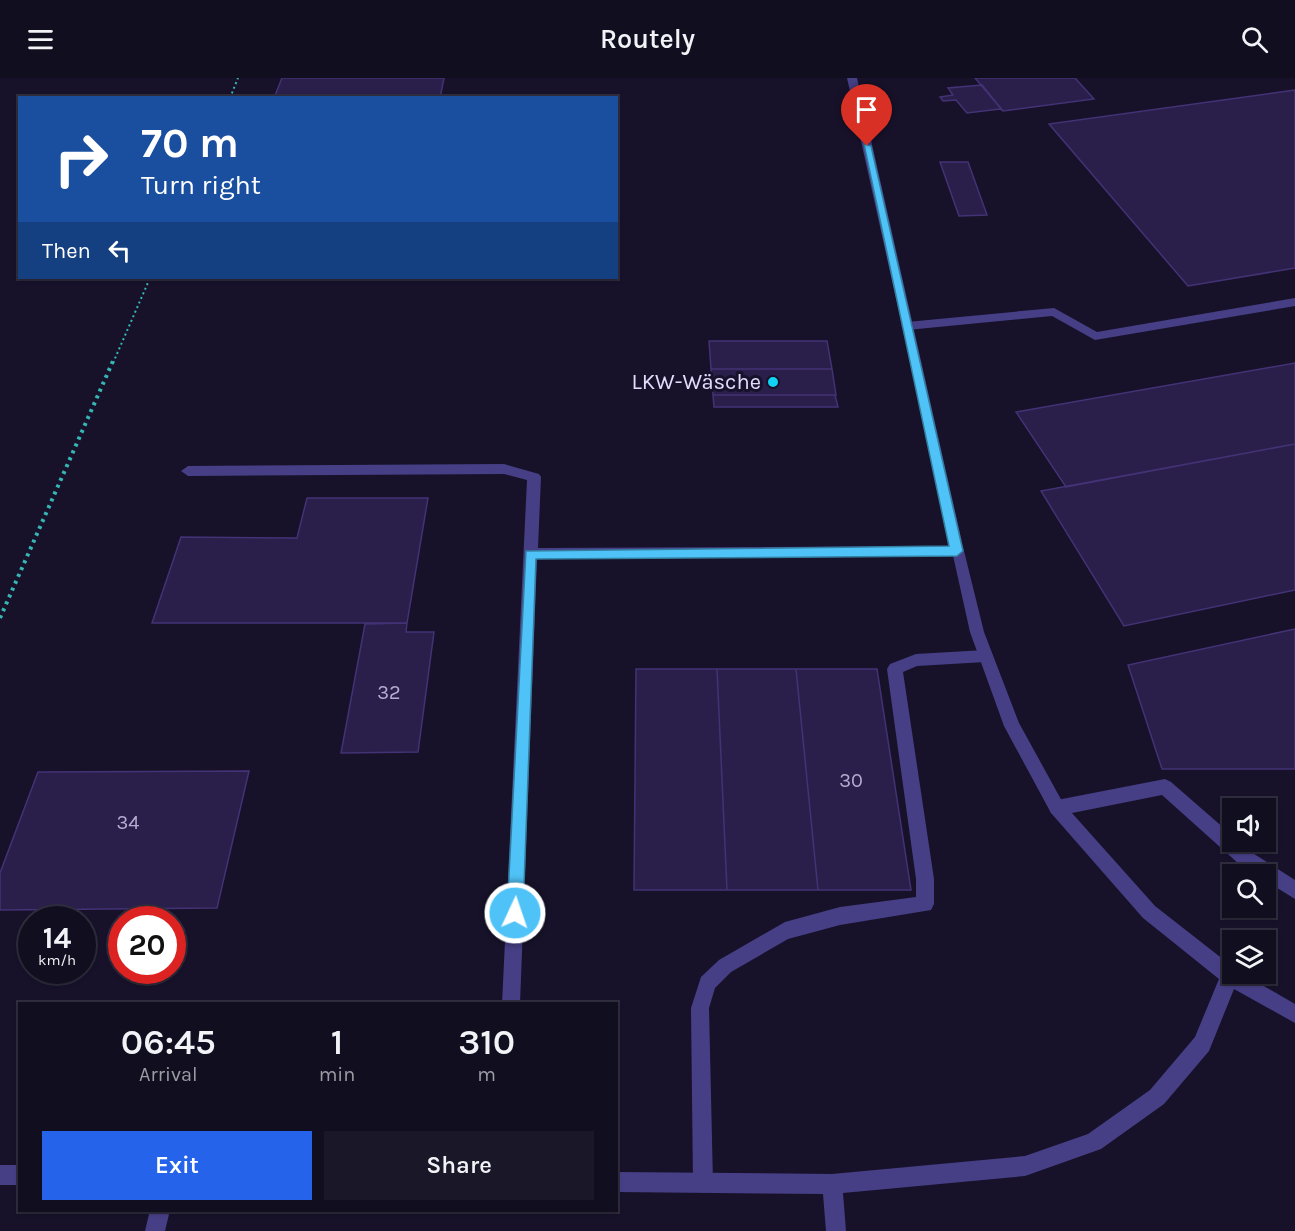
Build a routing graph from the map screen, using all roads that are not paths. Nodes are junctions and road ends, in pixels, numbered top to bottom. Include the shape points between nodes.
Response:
1 (852, 78) edge
2 (1295, 302) edge
3 (907, 326) junction
4 (188, 471) dead end
5 (957, 551) junction
6 (530, 554) junction
7 (985, 656) junction
8 (1058, 808) junction
9 (1295, 890) edge
10 (1222, 970) edge
11 (1227, 984) edge
12 (1244, 984) edge
13 (511, 1002) edge
14 (1295, 1014) edge
15 (0, 1175) edge
16 (18, 1175) edge
17 (618, 1182) edge
18 (704, 1183) junction
19 (832, 1184) junction
20 (160, 1212) edge
21 (155, 1231) edge
22 (836, 1231) edge

1 - 3 street
2 - 3 street via 1095,336 1054,312
3 - 5 street
4 - 6 street via 504,469 534,477
5 - 6 street
5 - 7 street
6 - 13 street
7 - 8 street via 1012,726
7 - 18 street via 916,660 895,669 925,879 925,904 840,916 785,931 725,966 707,982 700,1008
8 - 9 street via 1165,787 1245,858
8 - 10 street via 1149,912
11 - 19 street via 1202,1044 1157,1097 1094,1142 1025,1166
12 - 14 street
15 - 16 street
17 - 18 street
18 - 19 street
19 - 22 street
20 - 21 street

